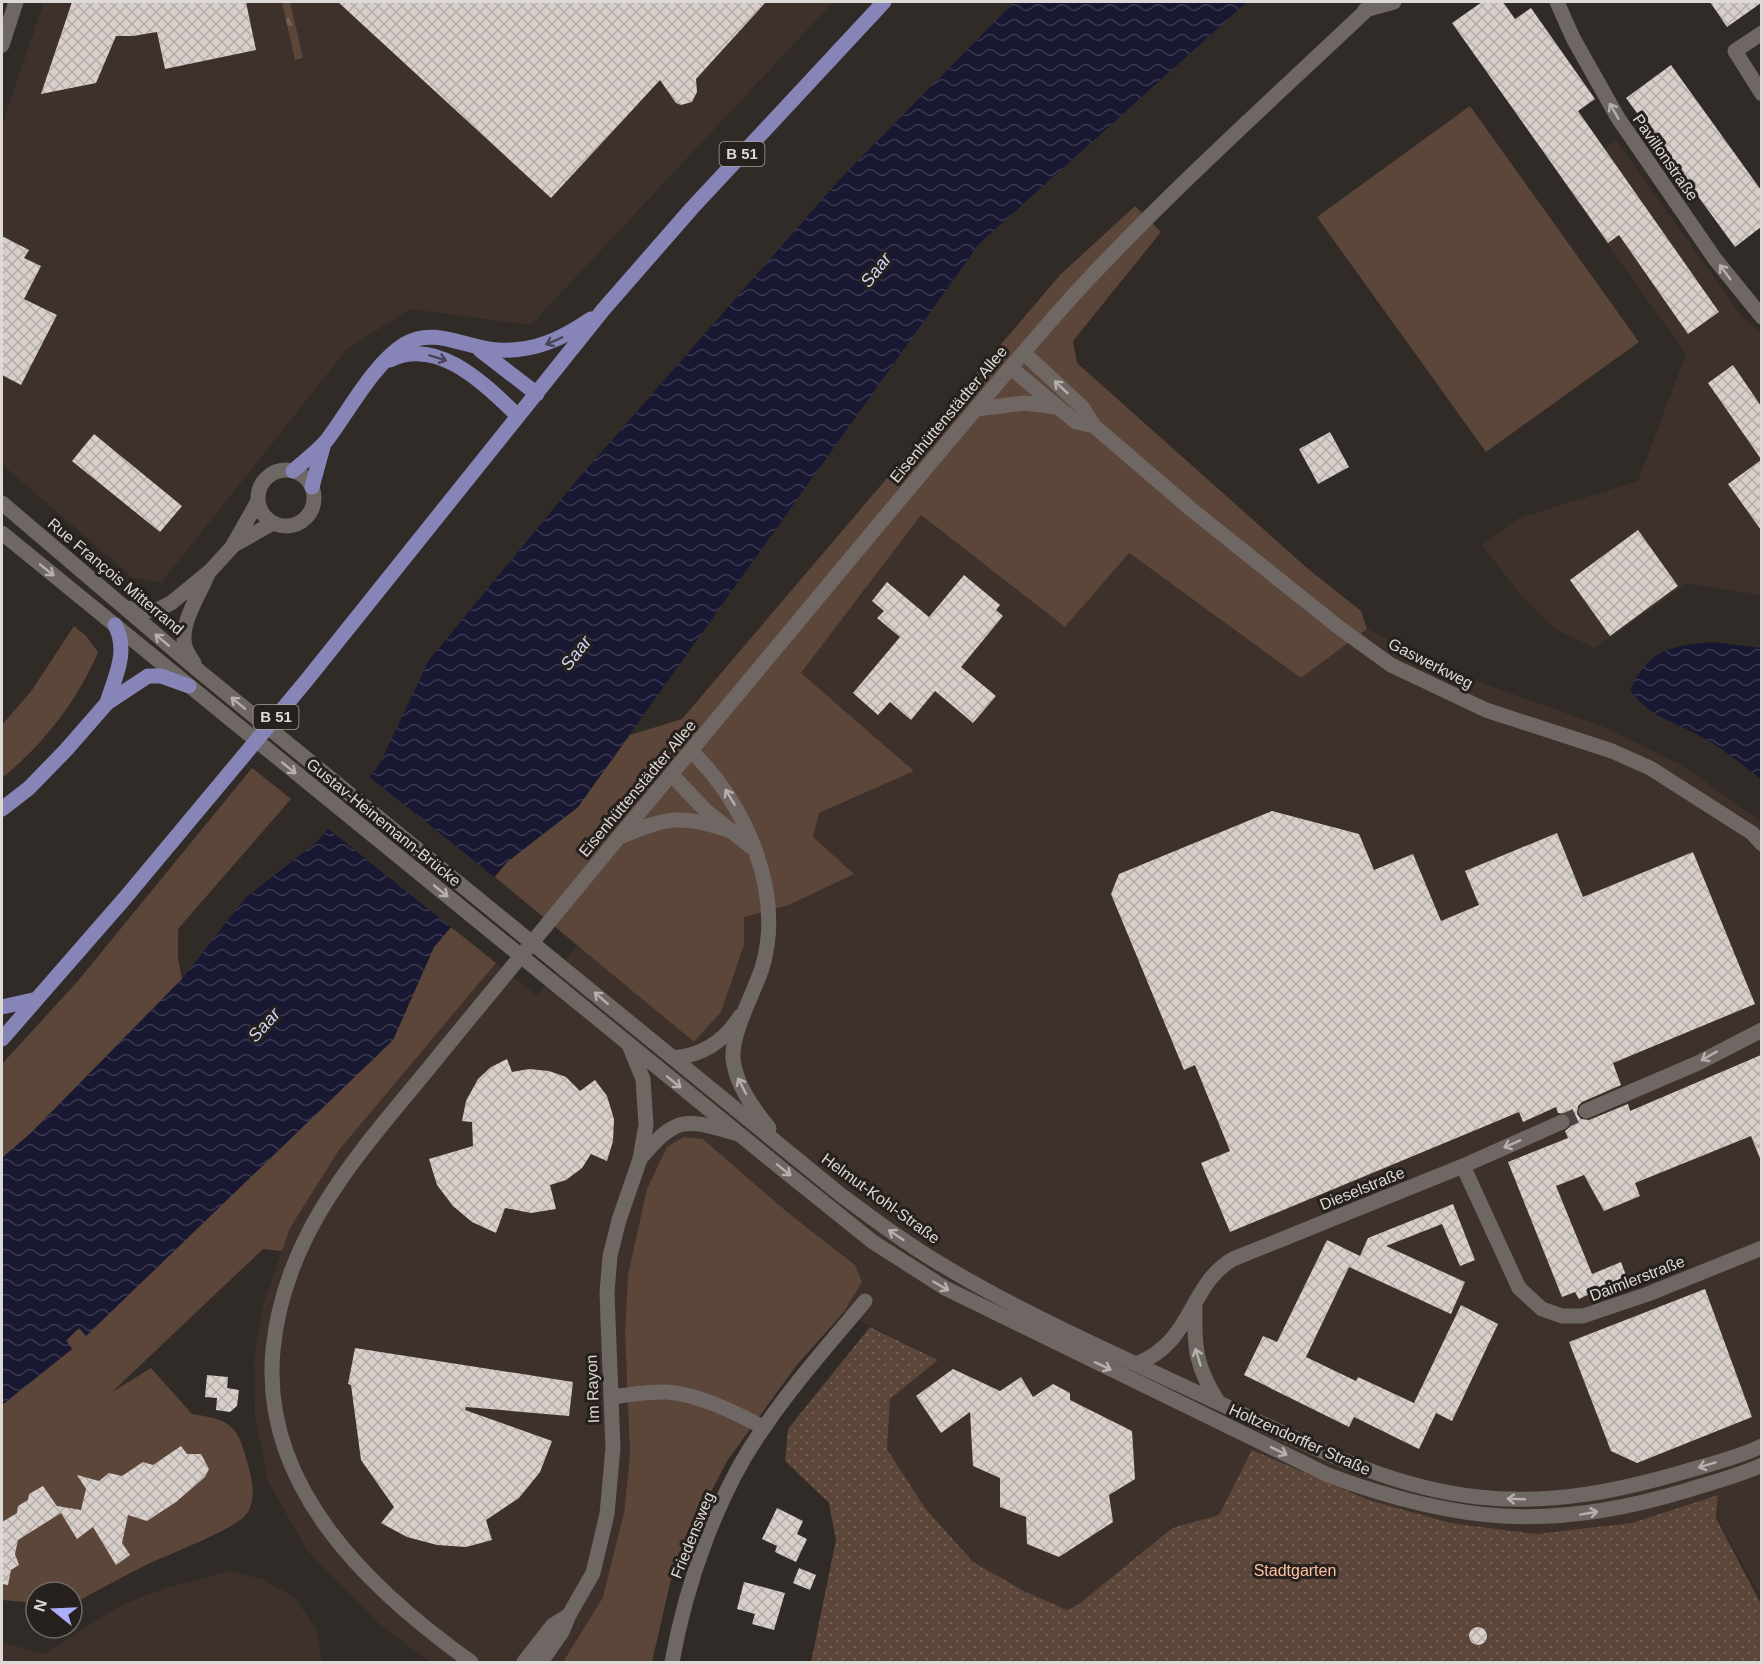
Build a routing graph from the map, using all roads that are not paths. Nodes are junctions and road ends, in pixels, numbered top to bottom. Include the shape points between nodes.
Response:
1 (16, 2) edge
2 (884, 2) edge
3 (1394, 2) edge
4 (1559, 3) edge
5 (1370, 6) edge
6 (1761, 33) edge
7 (2, 45) edge
8 (1761, 94) edge
9 (603, 310) junction
10 (1761, 317) edge
11 (475, 347) junction
12 (1024, 353) junction
13 (382, 364) junction
14 (1011, 368) junction
15 (537, 394) junction
16 (1056, 407) junction
17 (976, 409) junction
18 (519, 416) junction
19 (1094, 426) junction
20 (324, 443) junction
21 (293, 471) junction
22 (312, 487) junction
23 (258, 501) junction
24 (2, 503) edge
25 (273, 523) junction
26 (2, 533) edge
27 (232, 547) junction
28 (210, 571) junction
29 (126, 608) junction
30 (115, 625) junction
31 (203, 674) junction
32 (192, 689) junction
33 (107, 703) junction
34 (691, 751) junction
35 (672, 775) junction
36 (2, 809) edge
37 (730, 831) junction
38 (620, 837) junction
39 (1761, 844) edge
40 (754, 849) junction
41 (561, 964) joint
42 (751, 998) junction
43 (37, 999) junction
44 (2, 1006) edge
45 (1761, 1030) edge
46 (2, 1039) edge
47 (629, 1046) junction
48 (674, 1058) junction
49 (1586, 1111) tunnel mouth
50 (1562, 1122) tunnel mouth
51 (738, 1134) junction
52 (787, 1151) junction
53 (640, 1159) junction
54 (1463, 1166) junction
55 (1761, 1248) edge
56 (865, 1301) dead end
57 (1195, 1308) junction
58 (1136, 1364) junction
59 (611, 1397) junction
60 (1218, 1402) junction
61 (764, 1427) junction
62 (1761, 1446) edge
63 (1761, 1465) edge
64 (569, 1615) junction
65 (543, 1660) edge
66 (471, 1662) edge
67 (524, 1662) edge
68 (672, 1662) edge

1 - 7 street
2 - 9 main road, B 51
3 - 5 street, Eisenhüttenstädter Allee
10 -> 4 street, Pavillonstraße via 1715,259 1618,118 1572,39
5 - 12 street, Eisenhüttenstädter Allee via 1155,210
6 - 8 street via 1735,51
9 -> 11 main road via 548,344 522,350
9 - 15 main road, B 51
11 - 13 main road via 456,340 421,338 405,344
11 - 15 main road
12 - 14 street, Eisenhüttenstädter Allee
19 -> 12 street, Gaswerkweg via 1082,407
13 -> 18 main road via 413,354 447,360 483,384
13 - 20 main road
14 - 16 street, Gaswerkweg
14 - 17 street, Eisenhüttenstädter Allee
15 - 18 main road, B 51
16 - 17 street, Gaswerkweg via 1025,403
16 - 19 street, Gaswerkweg via 1076,422
17 - 34 street, Eisenhüttenstädter Allee
18 - 43 main road, B 51 via 306,681
19 - 39 street, Gaswerkweg via 1192,510 1391,666 1486,710 1611,751 1650,768 1752,834
20 - 21 main road
20 - 22 main road
21 - 22 street
21 - 23 street via 272,474 261,486
22 - 25 street via 314,504 305,519 290,526
23 - 25 street
23 - 27 street
24 - 29 street, Rue François Mitterrand
25 - 27 street
26 -> 30 street
27 - 28 street
28 - 29 street via 155,611
28 - 31 street via 184,637 185,647
31 -> 29 street, Rue François Mitterrand
30 - 32 street
30 - 33 main road via 122,639 122,654
41 -> 31 street, Gustav-Heinemann-Brücke
32 - 33 main road via 161,676 148,676
32 -> 47 street, Gustav-Heinemann-Brücke
33 - 36 main road via 29,788
34 - 35 street, Eisenhüttenstädter Allee
40 -> 34 street via 743,819 720,782
35 - 37 street
35 - 38 street, Eisenhüttenstädter Allee
37 - 38 street via 698,820 674,818
37 - 40 street
38 - 66 street, Eisenhüttenstädter Allee via 333,1188 301,1243 286,1279 277,1317 272,1356 274,1402 284,1444 302,1488 320,1520 350,1558 398,1605
40 - 42 street via 768,906 763,966
48 -> 41 street, Helmut-Kohl-Straße
42 - 48 street via 733,1028 713,1046 691,1056
52 -> 42 street via 753,1107 737,1078 733,1058
43 - 44 main road
43 - 46 main road, B 51
45 -> 49 street via 1698,1063
47 -> 51 street
47 - 53 street, Im Rayon via 644,1079 646,1125
48 - 52 street, Helmut-Kohl-Straße
50 -> 54 street, Dieselstraße
51 - 53 street, Im Rayon via 694,1122 680,1123 659,1137
51 -> 63 street, Holtzendorffer Straße via 908,1266 993,1314 1328,1475 1386,1496 1474,1515 1576,1515 1639,1505
58 -> 52 street, Helmut-Kohl-Straße via 948,1268 859,1208
53 - 59 street, Im Rayon via 610,1256 607,1293
54 - 55 street, Daimlerstraße via 1519,1288 1552,1313 1573,1317 1603,1311
54 - 57 street, Dieselstraße via 1233,1259 1210,1279
56 - 61 street, Friedensweg
57 - 58 street, Dieselstraße via 1170,1342 1154,1357
60 -> 57 street, Dieselstraße via 1194,1350
58 - 60 street, Helmut-Kohl-Straße
59 - 61 street via 666,1392 687,1396
59 - 64 street, Im Rayon via 613,1448 607,1514 594,1573
62 -> 60 street, Holtzendorffer Straße via 1637,1486 1519,1500 1475,1497 1392,1479 1335,1458
61 - 68 street, Friedensweg via 714,1520 692,1577
64 - 65 street, Im Rayon
64 - 67 street, Im Rayon via 554,1625

